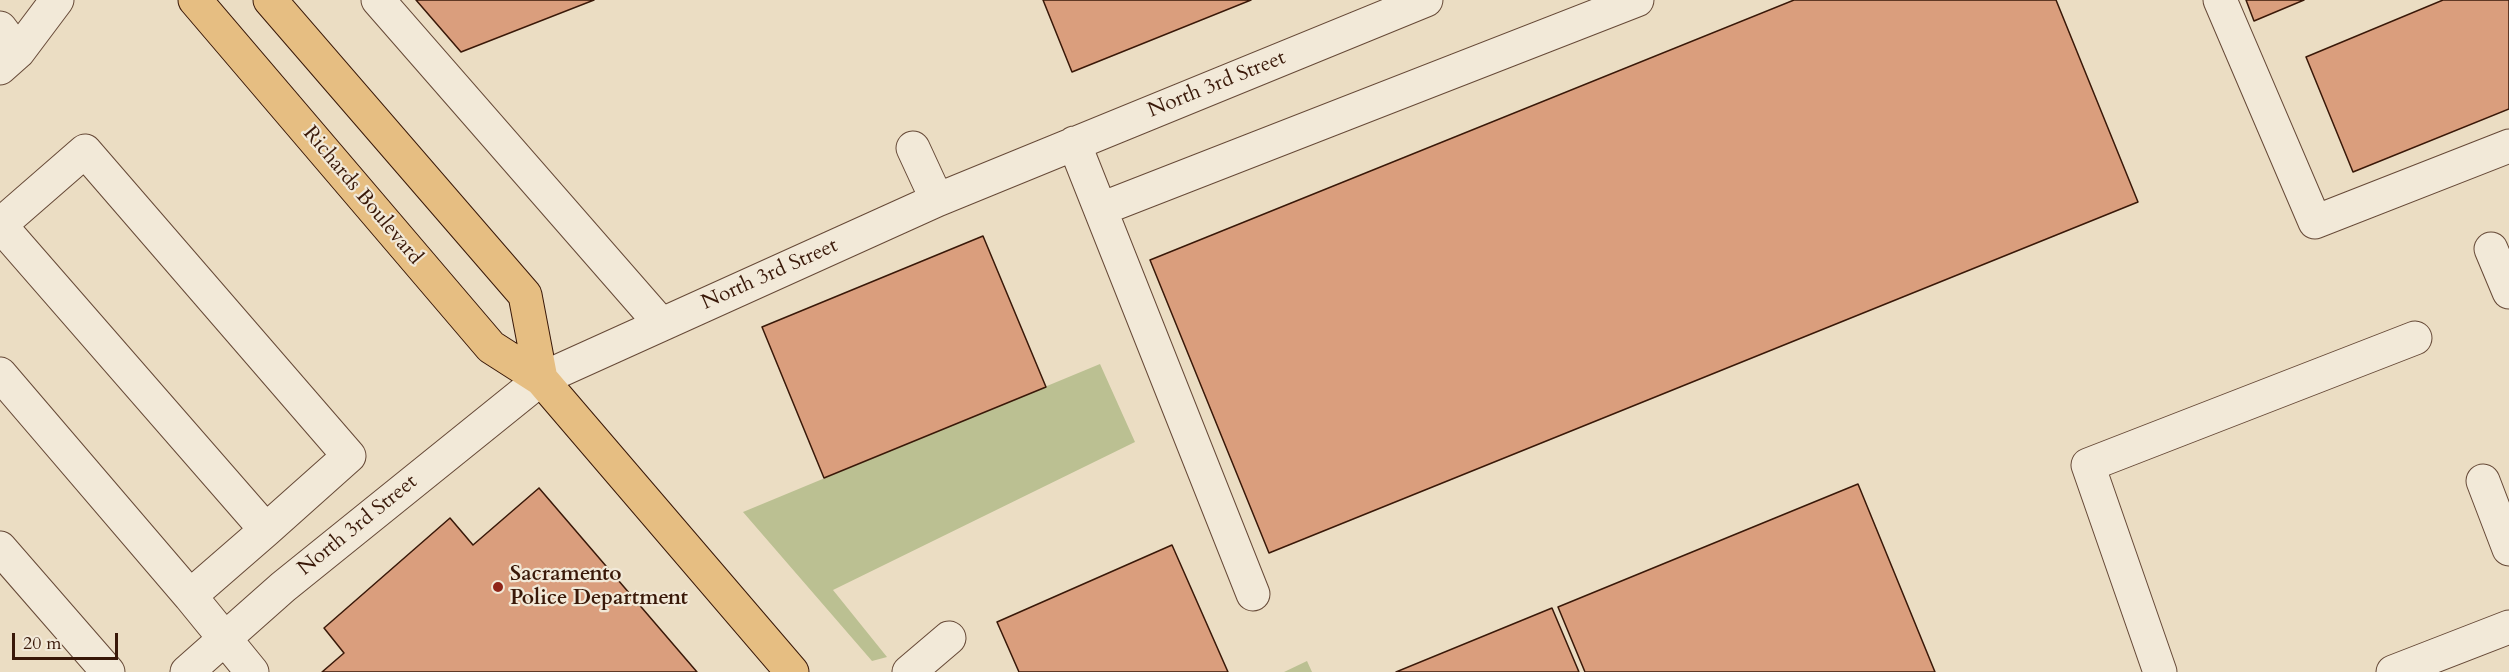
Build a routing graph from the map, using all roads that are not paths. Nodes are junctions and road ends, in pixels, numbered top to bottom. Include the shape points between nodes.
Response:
1 (57, 0) edge
2 (195, 0) edge
3 (270, 0) edge
4 (378, 0) edge
5 (1426, 0) edge
6 (1637, 0) edge
7 (2220, 0) edge
8 (6, 49) edge
9 (1074, 144) junction
10 (2509, 146) edge
11 (913, 148) dead end
12 (937, 200) junction
13 (1101, 209) junction
14 (2491, 249) dead end
15 (2509, 292) edge
16 (661, 324) junction
17 (2415, 338) dead end
18 (0, 374) edge
19 (541, 379) junction
20 (2483, 481) dead end
21 (266, 530) junction
22 (0, 548) edge
23 (2509, 549) edge
24 (1253, 594) dead end
25 (190, 596) junction
26 (2509, 627) edge
27 (950, 638) dead end
28 (223, 639) junction
29 (108, 672) edge
30 (186, 672) edge
31 (252, 672) edge
32 (792, 672) edge
33 (909, 672) edge
34 (2160, 672) edge
35 (2393, 672) edge

1 - 8 street
2 - 19 main road, Richards Boulevard via 491,347
3 - 19 main road, Richards Boulevard via 525,295
4 - 16 street
5 - 9 street, North 3rd Street
6 - 13 street
7 - 10 street via 2315,222
9 - 12 street, North 3rd Street
9 - 13 street
11 - 12 street
12 - 16 street, North 3rd Street
13 - 24 street
14 - 15 street
16 - 19 street, North 3rd Street
17 - 34 street via 2088,465
18 - 25 street
19 - 28 street, North 3rd Street
19 - 32 main road, Richards Boulevard
20 - 23 street
21 - 21 street via 349,456 85,151 0,225
21 - 25 street
22 - 29 street
25 - 28 street
26 - 35 street
27 - 33 street
28 - 30 street, North 3rd Street
28 - 31 street

